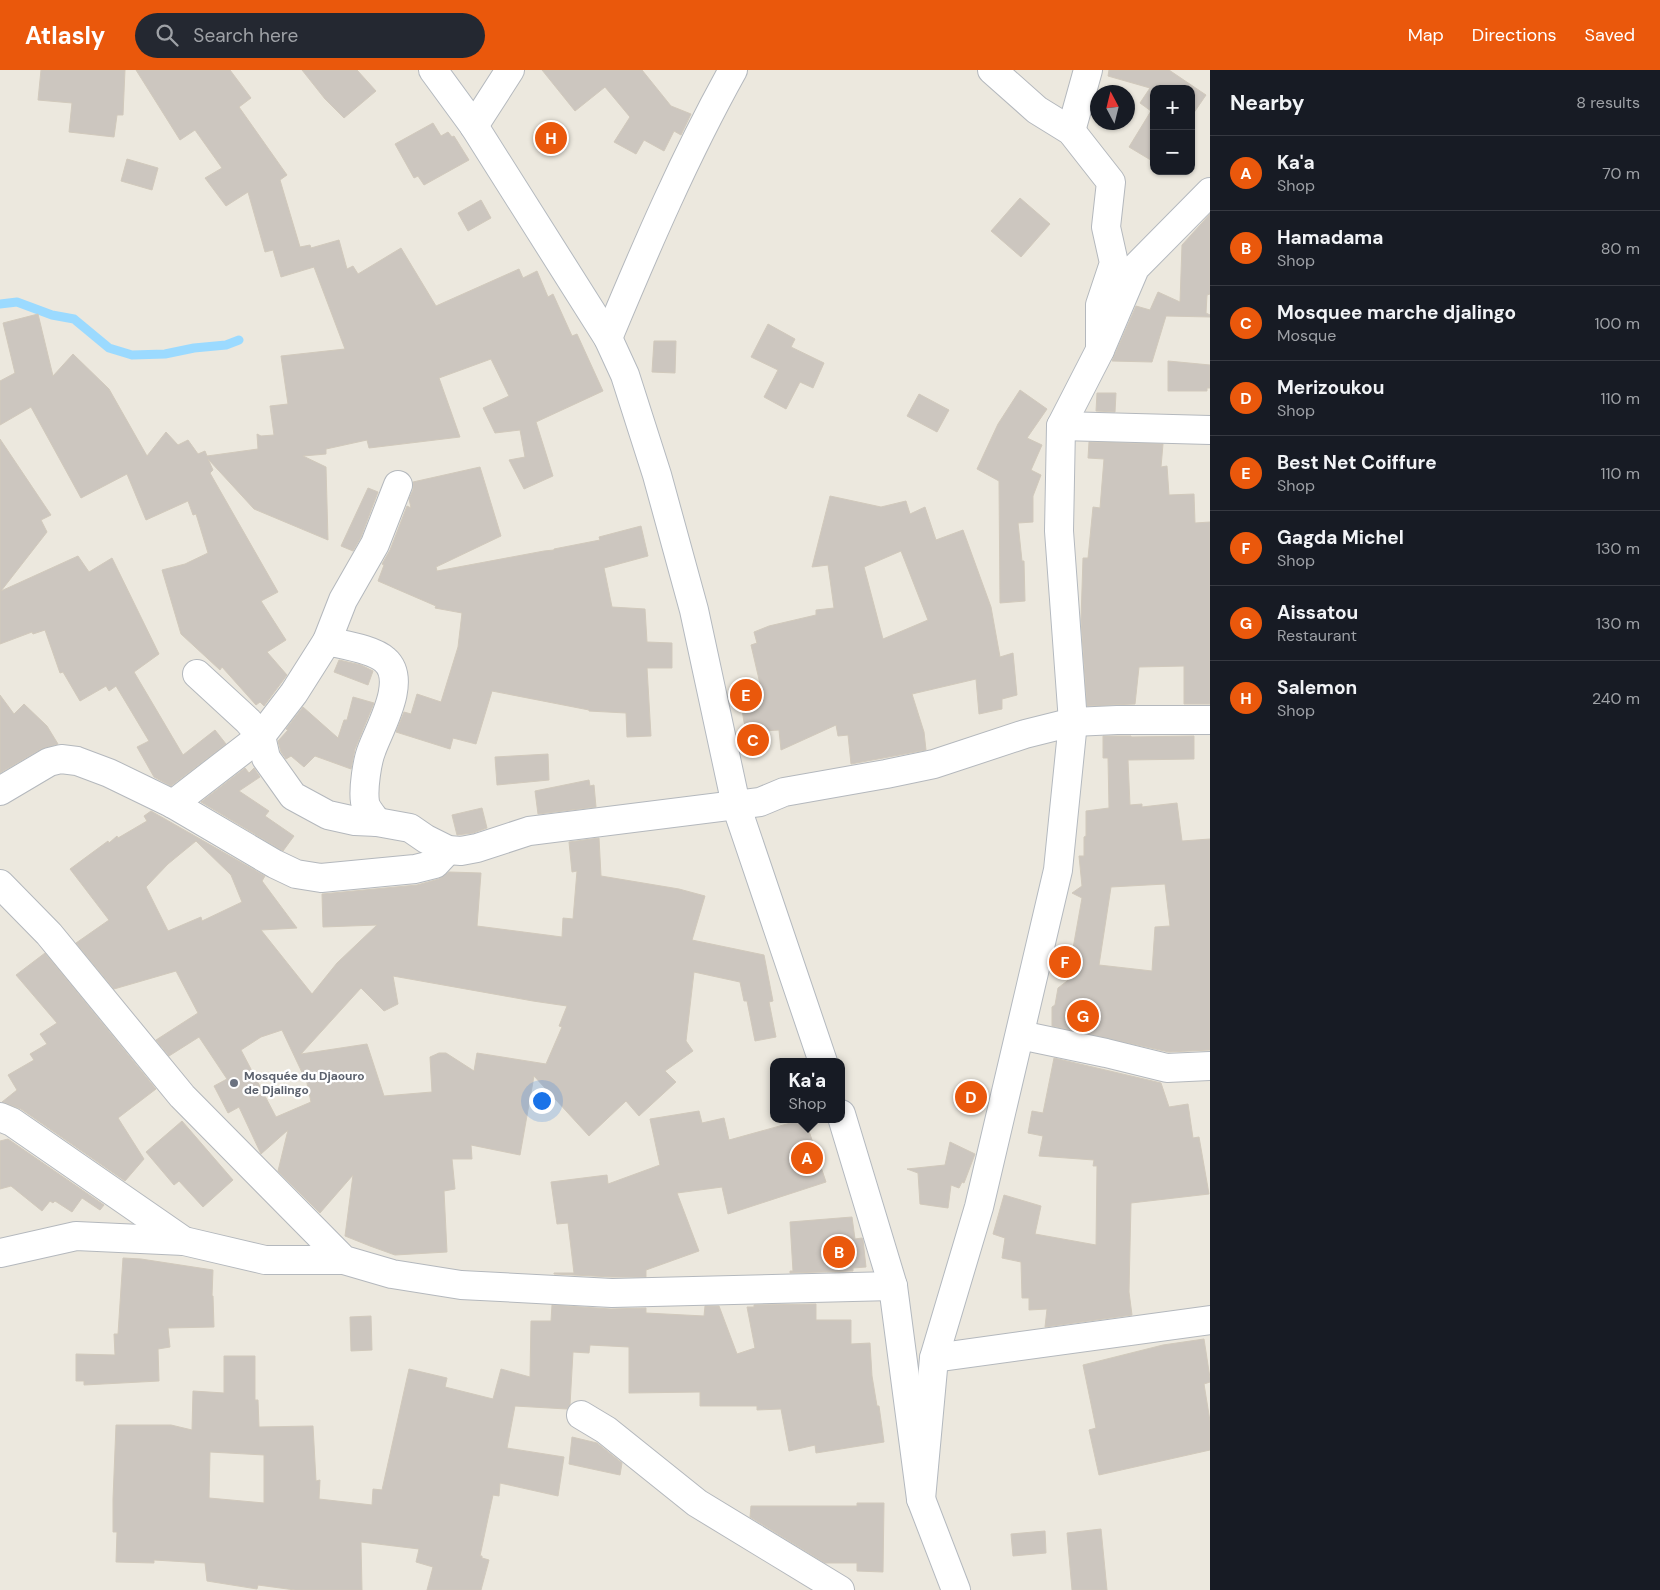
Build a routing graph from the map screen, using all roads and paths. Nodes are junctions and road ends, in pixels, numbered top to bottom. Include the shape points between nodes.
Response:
1 (432, 70) edge
2 (510, 70) edge
3 (733, 70) edge
4 (992, 70) edge
5 (1088, 70) edge
6 (474, 126) junction
7 (1071, 131) junction
8 (1210, 192) edge
9 (608, 338) junction
10 (1100, 350) junction
11 (1061, 426) junction
12 (1210, 430) edge
13 (398, 485) dead end
14 (327, 641) junction
15 (197, 674) dead end
16 (1210, 720) edge
17 (1073, 722) junction
18 (261, 736) junction
19 (0, 791) edge
20 (173, 804) junction
21 (736, 806) junction
22 (377, 822) junction
23 (448, 850) junction
24 (0, 884) edge
25 (1020, 1035) junction
26 (822, 1058) edge
27 (1210, 1066) edge
28 (0, 1117) edge
29 (844, 1123) edge
30 (184, 1241) junction
31 (0, 1253) edge
32 (344, 1260) junction
33 (893, 1286) junction
34 (1210, 1320) edge
35 (934, 1358) junction
36 (581, 1415) dead end
37 (921, 1499) junction
38 (840, 1590) edge
39 (956, 1590) edge

1 - 6 street
2 - 6 street
3 - 9 street via 659,217
4 - 7 street via 1037,110
5 - 7 street
6 - 9 street
7 - 10 street via 1111,182 1106,227 1114,262 1100,305
8 - 10 street via 1135,268
9 - 21 street via 625,375 692,601
10 - 11 street
11 - 12 street
11 - 17 street via 1059,532
13 - 14 street via 375,544 343,600
14 - 18 street via 294,693
14 - 22 street via 376,654 392,671 395,688 371,751 366,782 365,804
15 - 18 street
16 - 17 street
17 - 21 street via 934,764 784,792 760,802
17 - 25 street via 1058,870
18 - 20 street
18 - 22 street via 266,758 293,796 328,814 355,821
19 - 20 street via 49,762 61,759 77,761 109,773
20 - 23 street via 296,874 321,878 415,869 435,864
21 - 23 street via 529,831 477,848
21 - 26 street
22 - 23 street via 410,828
24 - 32 street via 50,934 182,1096
25 - 27 street via 1168,1068
25 - 35 street via 979,1207
28 - 30 street via 12,1122
29 - 33 street
30 - 31 street via 76,1236
30 - 32 street via 265,1260
32 - 33 street via 392,1274 461,1285 612,1293
33 - 37 street
34 - 35 street
35 - 37 street
36 - 38 street via 606,1430 697,1503
37 - 39 street

